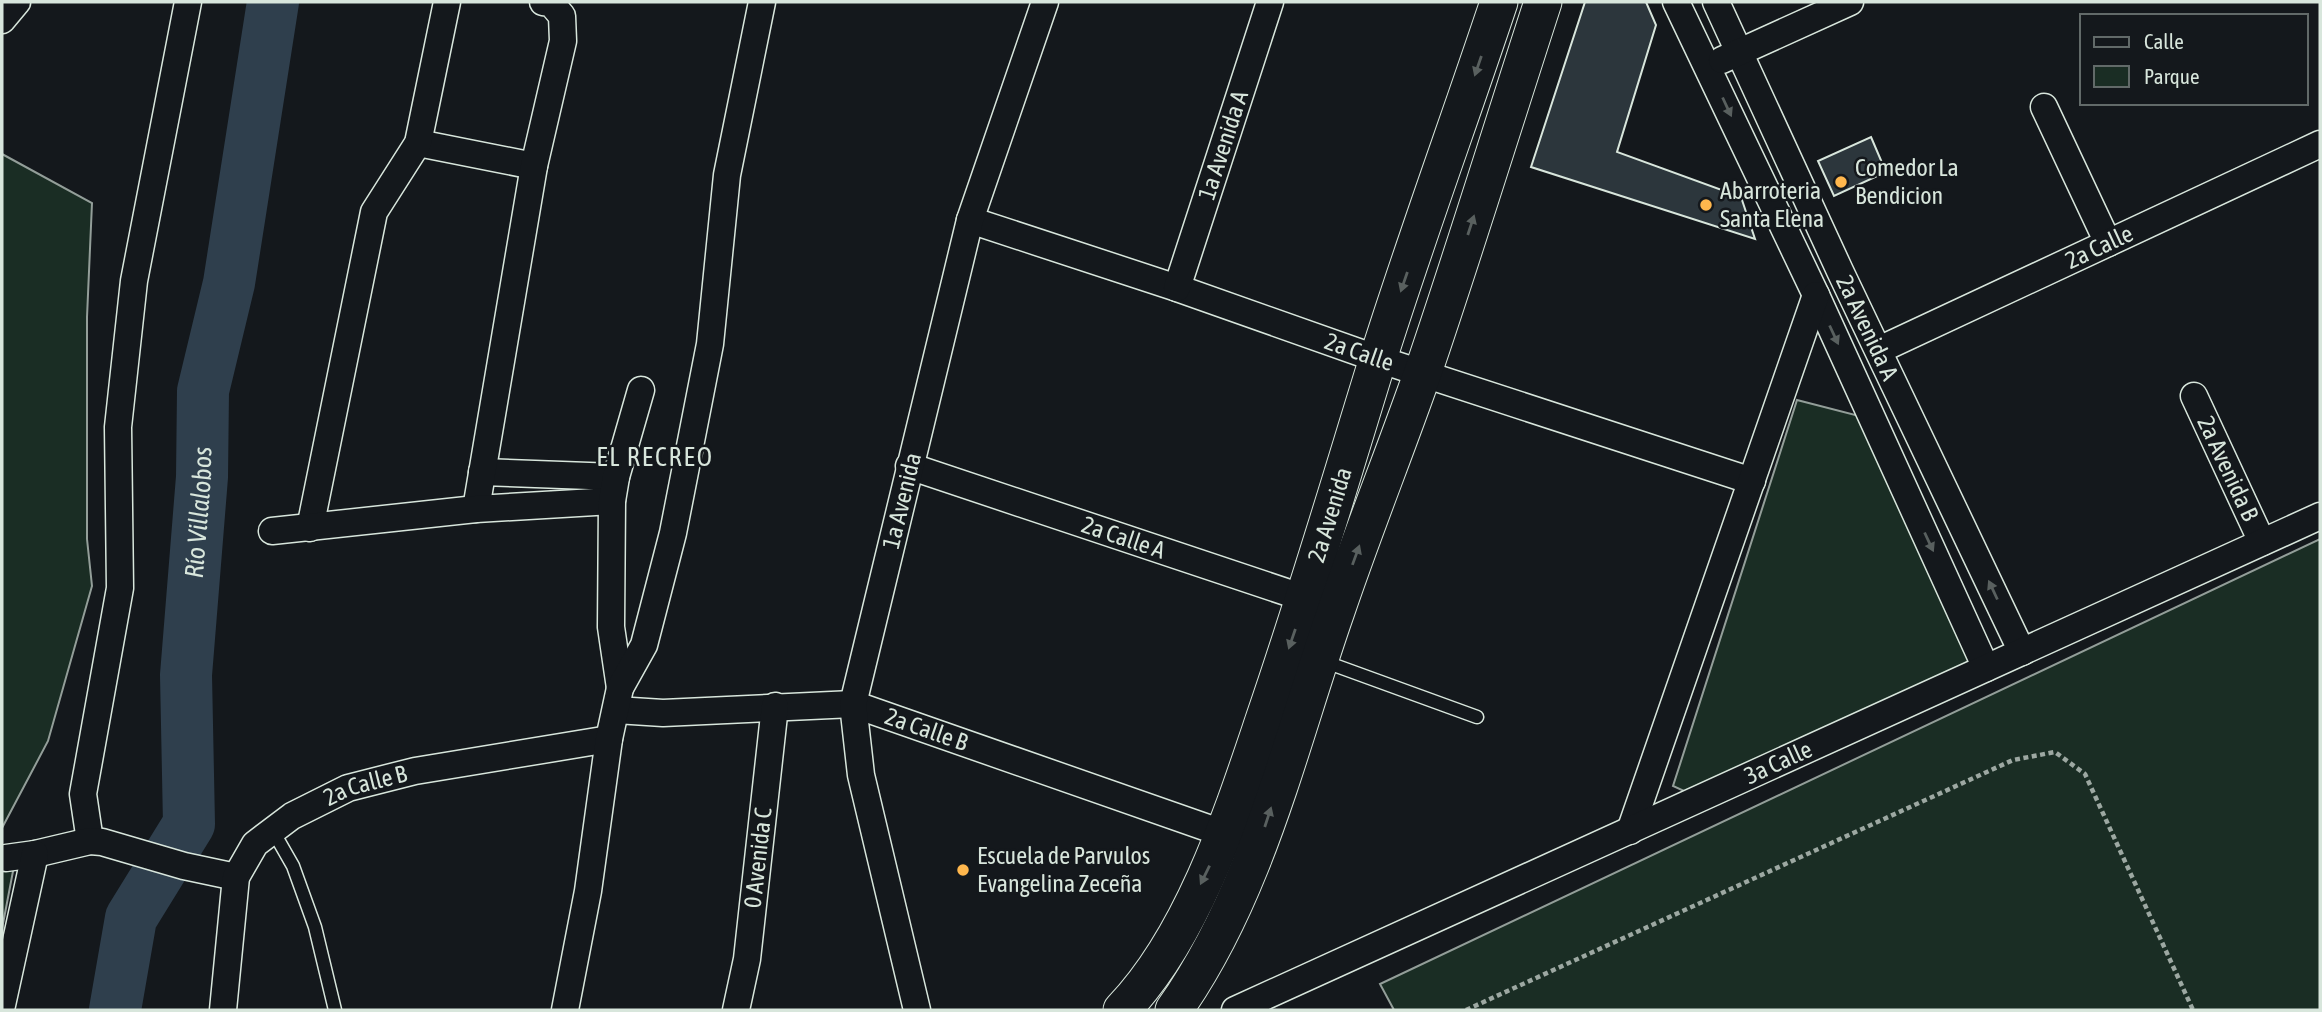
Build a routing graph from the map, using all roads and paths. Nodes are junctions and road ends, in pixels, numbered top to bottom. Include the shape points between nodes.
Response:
1 (17, 2) edge
2 (188, 2) edge
3 (447, 2) edge
4 (543, 2) edge
5 (762, 2) edge
6 (1045, 2) edge
7 (1270, 2) edge
8 (1500, 2) edge
9 (1543, 2) edge
10 (1676, 2) edge
11 (1717, 2) edge
12 (1850, 2) edge
13 (2, 19) edge
14 (1739, 52) junction
15 (1708, 66) junction
16 (2044, 107) dead end
17 (418, 143) junction
18 (2320, 144) edge
19 (534, 166) junction
20 (970, 220) junction
21 (2108, 243) junction
22 (1177, 288) junction
23 (1816, 295) junction
24 (1879, 350) junction
25 (1378, 359) junction
26 (1423, 372) junction
27 (640, 390) dead end
28 (2194, 396) dead end
29 (909, 466) junction
30 (482, 472) junction
31 (1752, 481) junction
32 (614, 489) junction
33 (476, 509) junction
34 (2320, 516) edge
35 (310, 528) junction
36 (272, 531) dead end
37 (2262, 542) junction
38 (1321, 604) junction
39 (2022, 652) junction
40 (1319, 660) junction
41 (1986, 668) junction
42 (618, 699) junction
43 (853, 704) junction
44 (775, 706) junction
45 (1477, 717) dead end
46 (609, 739) junction
47 (272, 831) junction
48 (1630, 831) junction
49 (1225, 834) junction
50 (96, 842) junction
51 (35, 855) junction
52 (4, 858) edge
53 (236, 877) junction
54 (2, 1005) edge
55 (223, 1010) edge
56 (335, 1010) edge
57 (565, 1010) edge
58 (736, 1010) edge
59 (917, 1010) edge
60 (1122, 1010) edge
61 (1174, 1010) edge
62 (1236, 1010) edge
63 (1466, 1010) edge
64 (2193, 1010) edge

1 - 13 street
2 - 50 street via 132,295 118,427 120,588 83,794
3 - 17 street
4 - 19 street via 562,16 563,41
5 - 42 street via 727,175 710,344 673,533 645,645
6 - 20 street, 1a Avenida
7 - 22 street, 1a Avenida A
8 -> 25 street, 2a Avenida
26 -> 9 street, 2a Avenida
10 - 15 street, 2a Avenida A
11 - 14 street, 2a Avenida A
12 - 14 street
14 - 15 street
14 - 24 street, 2a Avenida A
15 -> 23 street, 2a Avenida A
16 - 21 street
17 - 19 street
17 - 35 street via 374,212
18 - 21 street, 2a Calle
19 - 30 street
20 - 22 street, 2a Calle
20 - 29 street, 1a Avenida
21 - 24 street, 2a Calle
22 - 25 street, 2a Calle
23 - 31 street, 2a Avenida A
23 -> 41 street, 2a Avenida A
39 -> 24 street, 2a Avenida A
25 - 26 street, 2a Calle
25 - 38 street, 2a Avenida
26 - 31 street, 2a Calle
38 -> 26 street, 2a Avenida
27 - 32 street
28 - 37 street, 2a Avenida B
29 - 38 street, 2a Calle A
29 - 43 street, 1a Avenida
30 - 32 street
30 - 33 street
31 - 48 street, 2a Avenida A
32 - 33 street
32 - 42 street via 611,627
33 - 35 street
34 - 37 street, 3a Calle
35 - 36 street
37 - 39 street, 3a Calle
38 - 40 street, 2a Avenida
38 -> 49 street, 2a Avenida
39 - 41 street, 3a Calle
40 - 45 lane
61 -> 40 street, 2a Avenida via 1212,948 1258,847
41 - 48 street, 3a Calle
42 - 44 street, 2a Calle B via 663,713
42 - 46 street
43 - 44 street, 2a Calle B
43 - 49 street, 2a Calle B
43 - 59 street, 1a Avenida via 861,775
44 - 58 street, 0 Avenida C via 747,959
46 - 47 street, 2a Calle B via 415,771 348,788
46 - 57 street
47 - 53 street, 2a Calle B via 255,844
47 - 56 lane via 302,890
48 - 62 street, 3a Calle
49 -> 60 street, 2a Avenida via 1176,935
50 - 51 street
50 - 53 street
51 - 52 street
51 - 54 street
53 - 55 street
63 - 64 path via 2013,760 2056,752 2085,774

